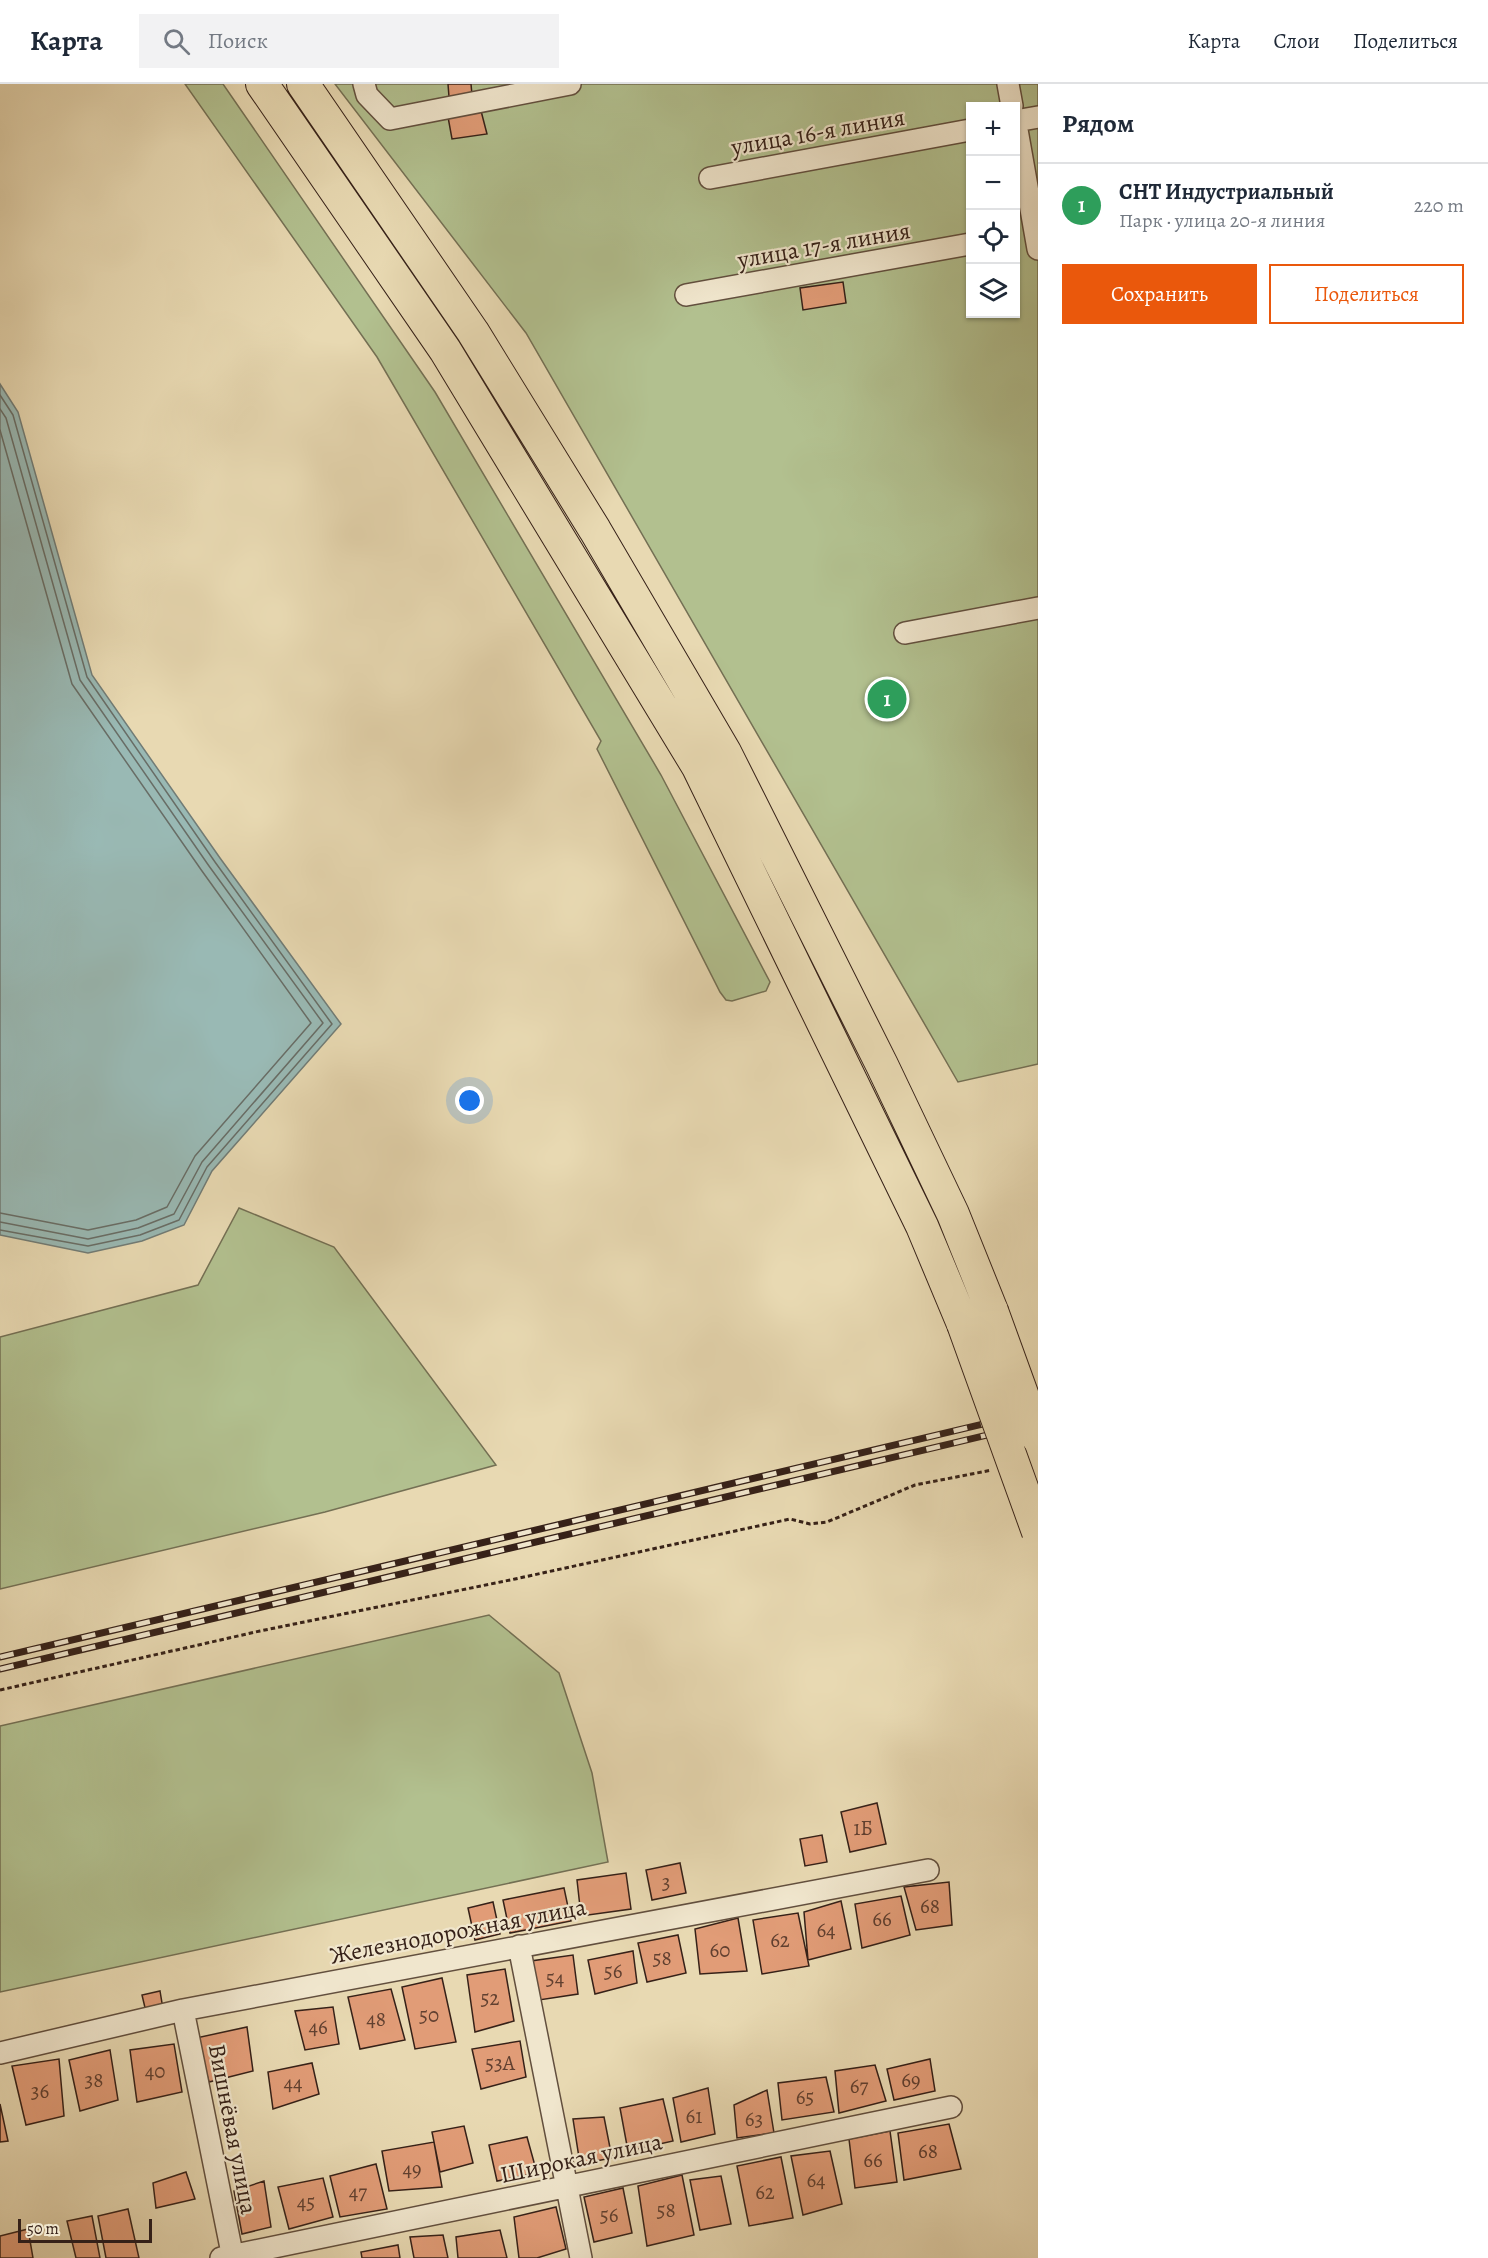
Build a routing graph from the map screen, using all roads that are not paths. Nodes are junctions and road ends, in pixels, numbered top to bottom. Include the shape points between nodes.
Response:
1 (262, 84) edge
2 (303, 84) edge
3 (364, 84) edge
4 (570, 84) edge
5 (1008, 84) edge
6 (1011, 102) edge
7 (1038, 117) edge
8 (1020, 122) edge
9 (966, 131) edge
10 (1020, 152) edge
11 (710, 178) dead end
12 (1032, 238) edge
13 (966, 245) edge
14 (686, 295) dead end
15 (1038, 608) edge
16 (905, 633) dead end
17 (1038, 1438) edge
18 (1038, 1532) edge
19 (928, 1870) dead end
20 (519, 1946) junction
21 (183, 2010) junction
22 (0, 2054) edge
23 (951, 2107) dead end
24 (566, 2188) junction
25 (229, 2257) edge
26 (581, 2258) edge

1 - 18 main road, bridge via 445,350 698,767 917,1215 963,1324
2 - 17 main road, bridge via 474,332 725,752 953,1214
3 - 4 street via 368,95 390,119
5 - 6 street
7 - 8 street
9 - 11 street, улица 16-я линия
10 - 12 street
13 - 14 street, улица 17-я линия
15 - 16 street
19 - 20 street, Железнодорожная улица
20 - 21 street, Железнодорожная улица
20 - 24 street
21 - 22 street, Железнодорожная улица
21 - 25 street, Вишнёвая улица
23 - 24 street, Широкая улица
24 - 25 street, Широкая улица
24 - 26 street

